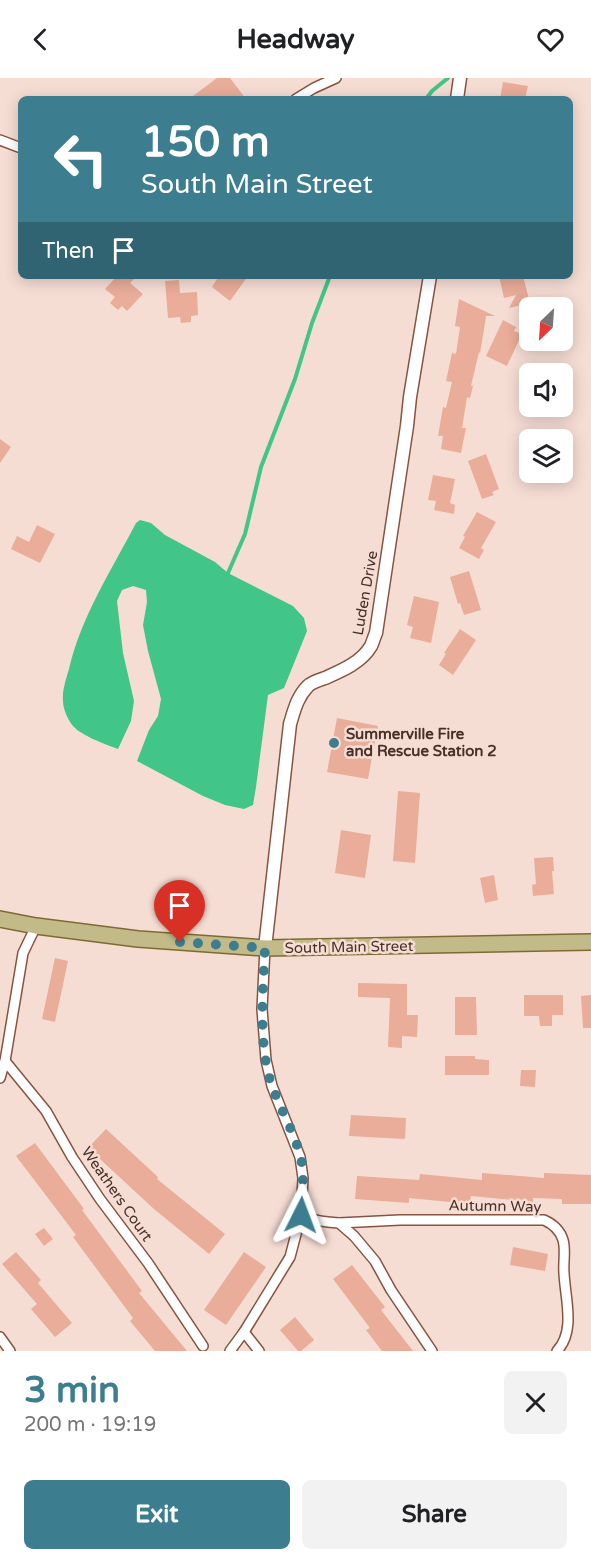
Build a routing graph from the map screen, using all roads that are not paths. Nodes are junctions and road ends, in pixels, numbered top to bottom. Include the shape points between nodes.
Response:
1 (336, 78) edge
2 (460, 78) edge
3 (301, 96) edge
4 (457, 96) edge
5 (0, 140) edge
6 (18, 147) edge
7 (430, 279) edge
8 (0, 919) edge
9 (36, 926) junction
10 (591, 942) edge
11 (265, 948) junction
12 (4, 1061) junction
13 (0, 1078) edge
14 (301, 1215) junction
15 (339, 1223) junction
16 (244, 1332) junction
17 (0, 1337) edge
18 (203, 1346) dead end
19 (10, 1351) edge
20 (230, 1351) edge
21 (260, 1351) edge
22 (432, 1351) edge
23 (557, 1351) edge

1 - 3 street
2 - 4 street
5 - 6 street
7 - 11 street, Luden Drive via 375,633 361,657 310,684 294,708
8 - 9 main road, South Main Street
9 - 11 main road, South Main Street via 138,939
9 - 12 street via 23,953
10 - 11 main road, South Main Street
11 - 14 street via 262,1009 266,1060 300,1157
12 - 13 street
12 - 18 street, Weathers Court via 46,1111 100,1199
14 - 15 street, Autumn Way
14 - 16 street via 290,1257
15 - 22 street via 375,1261
15 - 23 street, Autumn Way via 544,1220 553,1224 564,1247 568,1313 565,1341
16 - 20 street
16 - 21 street
17 - 19 street

